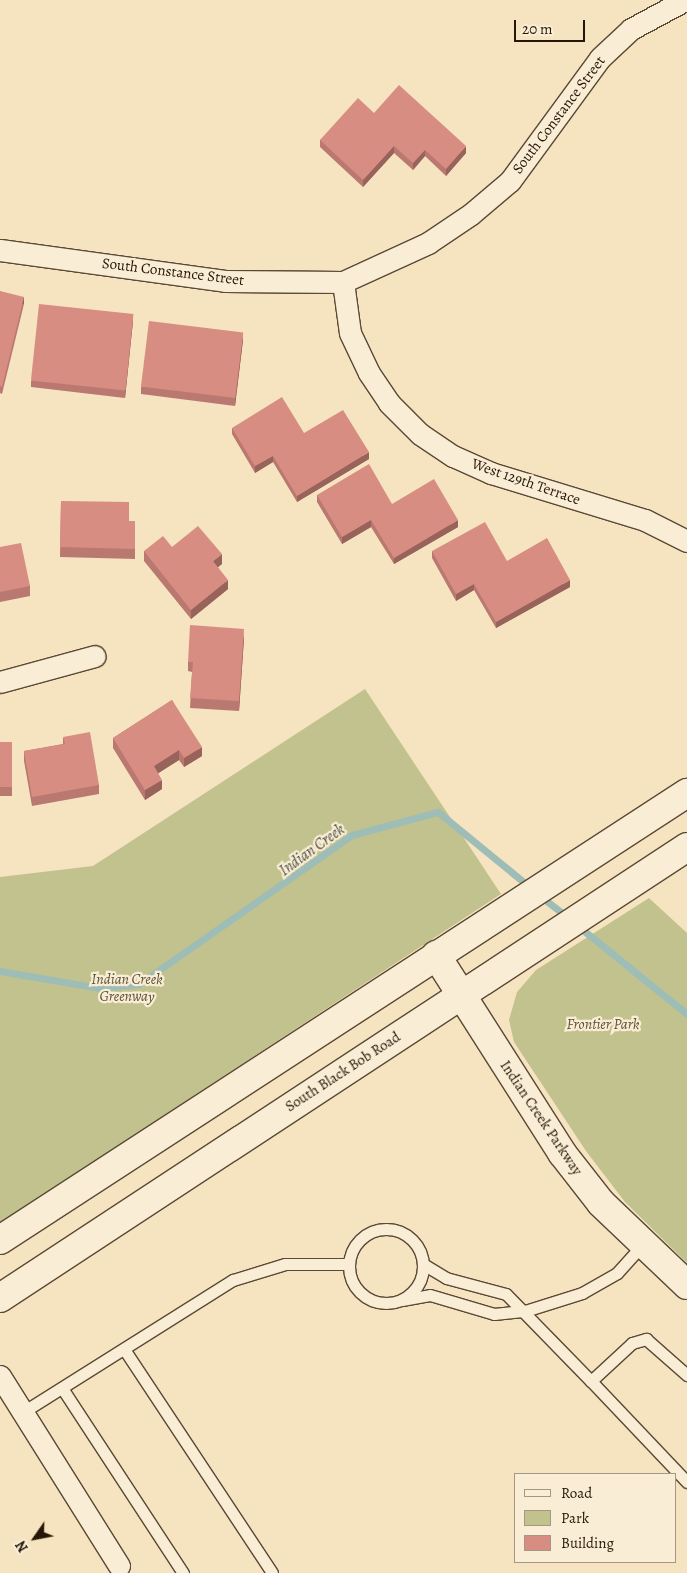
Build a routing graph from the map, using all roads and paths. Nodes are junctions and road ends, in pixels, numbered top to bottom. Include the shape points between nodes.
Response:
1 (685, 0) edge
2 (0, 250) edge
3 (343, 282) junction
4 (687, 541) edge
5 (95, 656) dead end
6 (0, 682) edge
7 (687, 793) edge
8 (687, 848) edge
9 (436, 955) junction
10 (460, 995) junction
11 (0, 1240) edge
12 (642, 1245) junction
13 (349, 1264) junction
14 (423, 1264) junction
15 (687, 1285) edge
16 (0, 1298) edge
17 (402, 1300) junction
18 (525, 1311) junction
19 (124, 1349) junction
20 (687, 1375) edge
21 (0, 1376) edge
22 (591, 1381) junction
23 (62, 1388) junction
24 (23, 1412) junction
25 (687, 1482) edge
26 (119, 1570) edge
27 (180, 1572) edge
28 (272, 1573) edge

1 - 3 street, South Constance Street via 630,29 600,58 510,181 471,214 428,244
2 - 3 street, South Constance Street via 224,281
3 - 4 street, West 129th Terrace via 350,332 369,373 389,403 420,434 453,456 492,473 645,520
5 - 6 street
7 - 9 main road
8 - 10 main road, South Black Bob Road
9 - 10 main road, Indian Creek Parkway
9 - 11 main road
10 - 12 main road, Indian Creek Parkway via 562,1153
10 - 16 main road, South Black Bob Road
12 - 15 main road, Indian Creek Parkway
12 - 18 lane via 617,1273 582,1293
13 - 14 lane via 358,1241 386,1229 413,1241
13 - 17 lane via 356,1288 365,1297 377,1302
13 - 19 lane via 285,1264 257,1270 234,1280
14 - 17 lane via 418,1285
14 - 18 lane via 446,1278 506,1294
17 - 18 lane via 430,1295 494,1314
18 - 22 lane
19 - 23 lane
19 - 28 lane
20 - 22 lane via 646,1338 632,1343
21 - 24 street
22 - 25 lane
23 - 24 lane
23 - 27 lane
24 - 26 street

